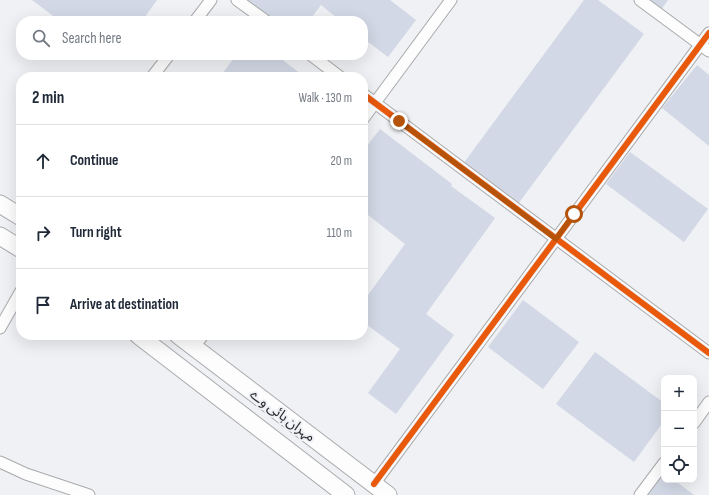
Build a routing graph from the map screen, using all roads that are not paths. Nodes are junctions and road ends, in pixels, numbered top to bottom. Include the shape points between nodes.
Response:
1 (211, 0) edge
2 (238, 0) edge
3 (451, 0) edge
4 (640, 0) edge
5 (199, 16) edge
6 (259, 16) edge
7 (709, 33) edge
8 (705, 48) edge
9 (165, 60) edge
10 (318, 60) edge
11 (156, 72) edge
12 (333, 72) edge
13 (368, 98) edge
14 (375, 103) junction
15 (368, 112) edge
16 (0, 204) edge
17 (16, 214) edge
18 (0, 236) edge
19 (556, 239) junction
20 (16, 246) edge
21 (16, 300) edge
22 (0, 328) edge
23 (144, 340) edge
24 (199, 341) edge
25 (709, 353) edge
26 (709, 402) edge
27 (697, 419) edge
28 (0, 462) edge
29 (661, 467) edge
30 (374, 484) junction
31 (343, 494) edge
32 (89, 495) edge
33 (388, 495) edge
34 (640, 495) edge

1 - 5 street
2 - 6 street
3 - 14 street
4 - 8 street
7 - 8 street
8 - 19 street
9 - 11 street
10 - 12 street
13 - 14 street
14 - 15 street
14 - 19 street
16 - 17 main road
18 - 20 main road
19 - 25 street
19 - 30 street
21 - 22 street
23 - 31 main road, مہران ہائی وے
24 - 30 main road, مہران ہائی وے
26 - 27 street
28 - 32 street via 26,474
29 - 34 street
30 - 33 main road, مہران ہائی وے

